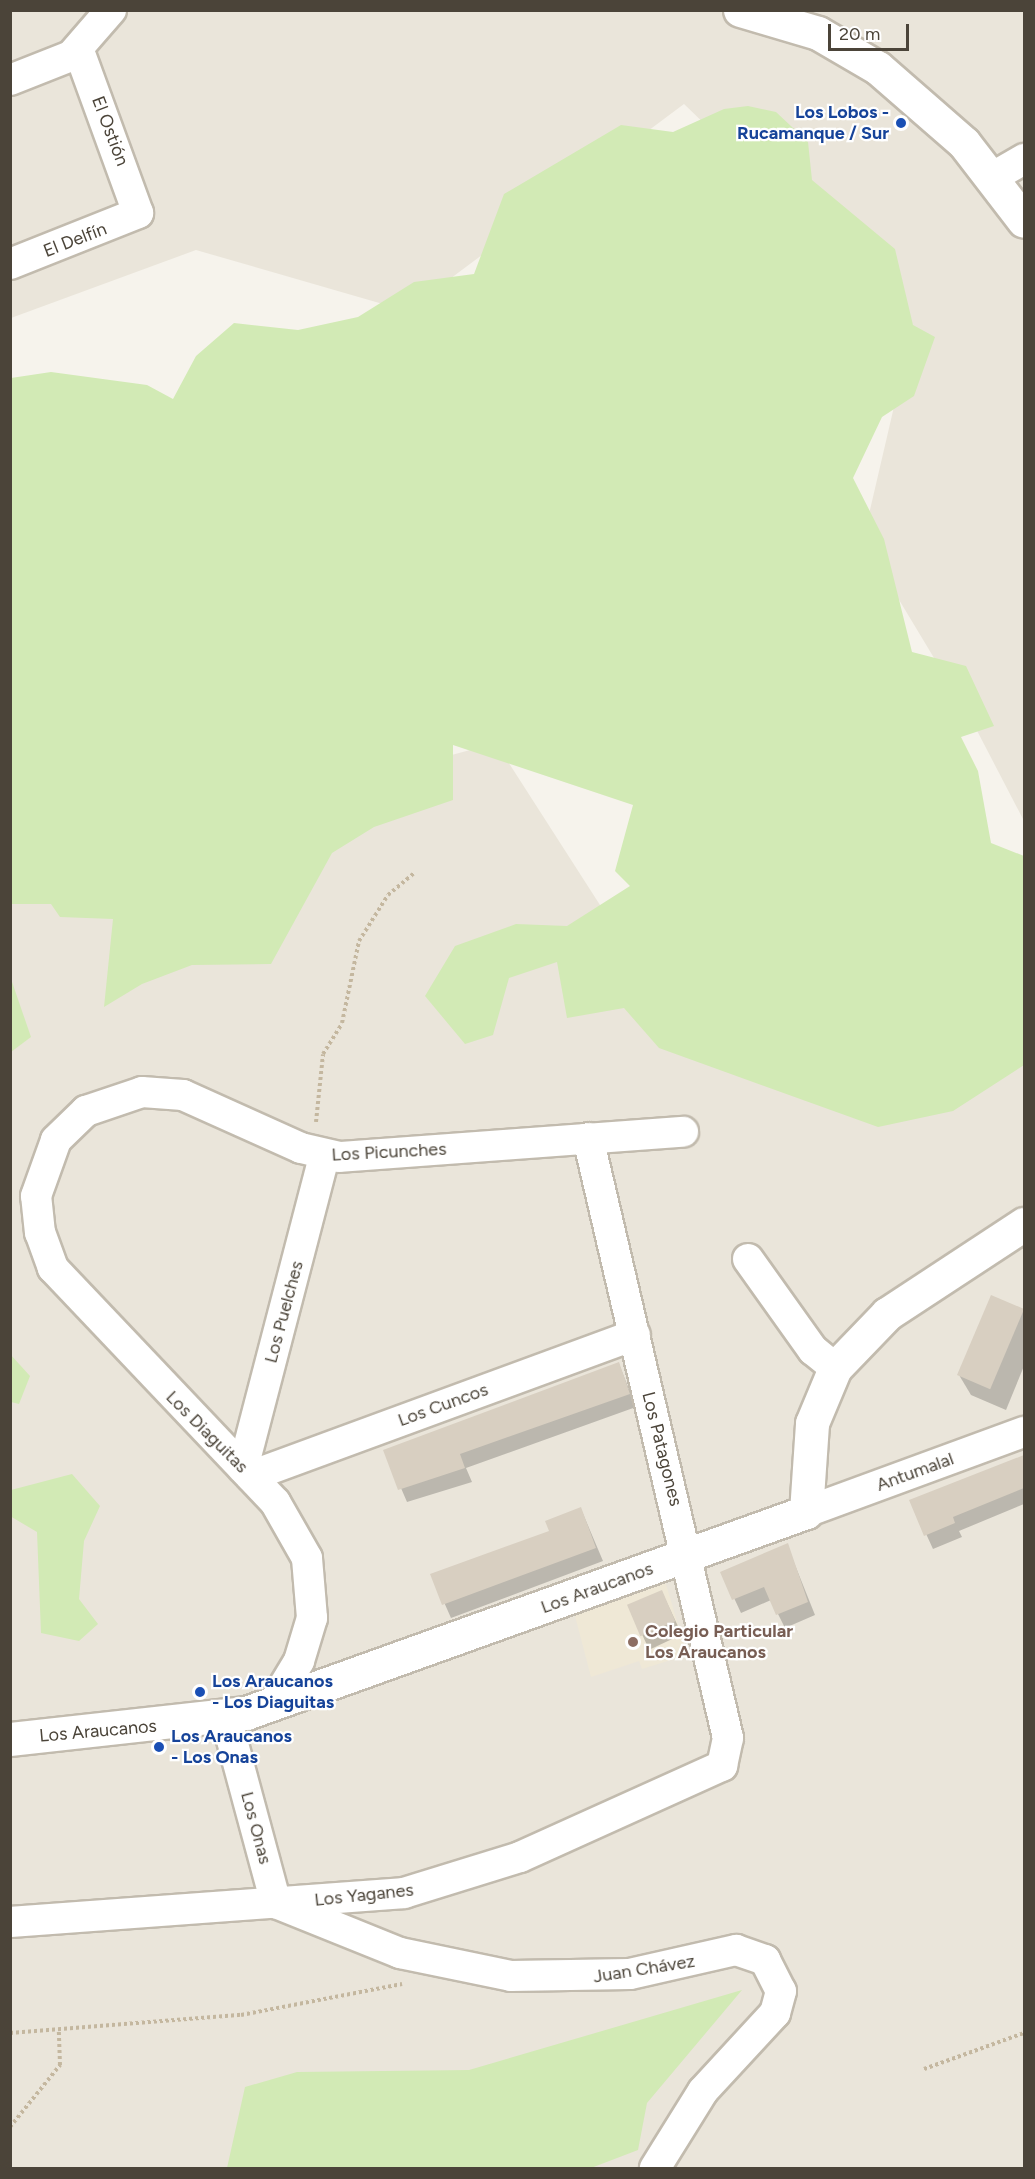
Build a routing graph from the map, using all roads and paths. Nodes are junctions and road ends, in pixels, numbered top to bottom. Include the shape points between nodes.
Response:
1 (111, 10) edge
2 (749, 11) edge
3 (79, 51) junction
4 (10, 80) edge
5 (1024, 159) edge
6 (993, 177) junction
7 (138, 213) joint
8 (1024, 221) edge
9 (10, 264) edge
10 (415, 872) dead end
11 (683, 1132) dead end
12 (588, 1138) junction
13 (318, 1154) junction
14 (38, 1177) joint
15 (1024, 1224) edge
16 (748, 1259) dead end
17 (635, 1335) junction
18 (836, 1368) junction
19 (1024, 1432) edge
20 (247, 1472) junction
21 (806, 1512) junction
22 (688, 1555) junction
23 (273, 1704) junction
24 (226, 1718) junction
25 (10, 1739) edge
26 (726, 1760) joint
27 (276, 1904) junction
28 (10, 1922) edge
29 (416, 1982) dead end
30 (59, 2031) junction
31 (10, 2033) edge
32 (1024, 2033) edge
33 (924, 2069) dead end
34 (10, 2127) edge
35 (655, 2169) edge

1 - 3 street
2 - 6 street via 818,33 878,68 931,112
3 - 4 street
3 - 7 street, El Ostión
5 - 6 street
6 - 8 street
7 - 9 street, El Delfín
10 - 13 path via 388,895 359,941 342,1023 322,1054
11 - 12 street, Los Picunches
12 - 13 street, Los Picunches
12 - 17 street, Los Patagones
13 - 14 street, Los Picunches via 202,1102 142,1092 103,1102 69,1124
13 - 20 street, Los Puelches
14 - 20 street, Los Diaguitas via 39,1233 63,1283
15 - 18 street via 887,1314
16 - 18 street via 813,1350
17 - 20 street, Los Cuncos
17 - 22 street, Los Patagones
18 - 21 street via 812,1423
19 - 21 street, Antumalal
20 - 23 street, Los Diaguitas via 291,1526 312,1577 307,1637
21 - 22 street, Los Araucanos
22 - 23 street, Los Araucanos
22 - 26 street, Los Patagones via 728,1738
23 - 24 street, Los Araucanos
24 - 25 street, Los Araucanos
24 - 27 street, Los Onas
26 - 27 street, Los Yaganes via 714,1772 520,1857 441,1884 372,1898
27 - 28 street, Los Yaganes
27 - 35 street, Juan Chávez via 400,1953 511,1976 630,1974 736,1950 765,1960 779,1984 775,2013 703,2091
29 - 30 path via 241,2015
30 - 31 path
30 - 34 path via 60,2065
32 - 33 path

